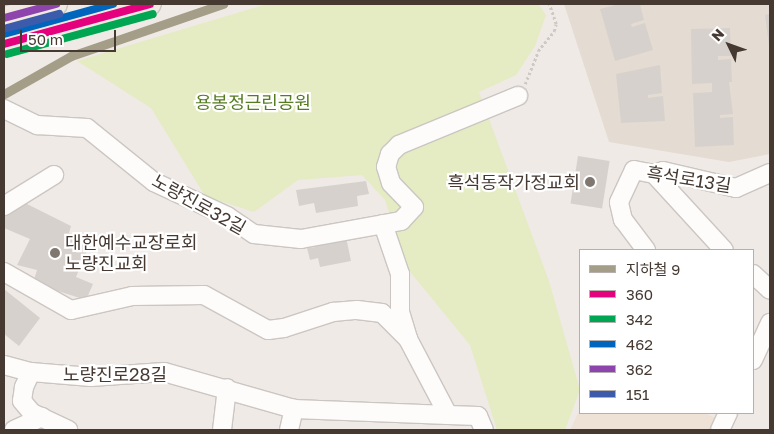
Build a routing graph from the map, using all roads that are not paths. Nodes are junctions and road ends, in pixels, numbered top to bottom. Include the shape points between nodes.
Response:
1 (9, 4) edge
2 (56, 4) edge
3 (150, 4) edge
4 (4, 5) edge
5 (4, 18) edge
6 (4, 44) edge
7 (518, 96) road end
8 (4, 109) edge
9 (654, 174) junction
10 (54, 175) dead end
11 (766, 180) edge
12 (4, 206) edge
13 (383, 224) junction
14 (645, 249) edge
15 (723, 249) edge
16 (4, 272) edge
17 (754, 275) edge
18 (770, 290) edge
19 (770, 323) edge
20 (408, 339) junction
21 (754, 358) edge
22 (4, 365) edge
23 (32, 372) junction
24 (227, 388) junction
25 (294, 410) junction
26 (728, 414) edge
27 (448, 415) junction
28 (42, 417) junction
29 (288, 429) edge
30 (14, 430) edge
31 (68, 430) edge
32 (222, 430) edge
33 (484, 430) edge
34 (720, 430) edge

1 - 4 main road
2 - 5 main road
3 - 6 main road
7 - 13 street, 노량진로32길 via 399,145 390,154 386,167 391,182 414,207 401,221
8 - 13 street, 노량진로32길 via 37,125 87,128 154,182 227,216 254,234 301,239
9 - 11 street, 흑석로13길 via 663,171 736,188
9 - 14 street, 흑석로13길 via 634,170 619,202 623,220
9 - 15 street
10 - 12 street
13 - 20 street via 400,274 400,312
16 - 20 street via 71,310 132,296 204,295 268,330 333,312 357,310 382,313
17 - 18 street
19 - 21 street
20 - 27 street
22 - 23 street, 노량진로28길
23 - 24 street, 노량진로28길 via 91,377 164,372
23 - 28 street via 24,387 22,401 32,413
24 - 25 street, 노량진로28길
24 - 32 street
25 - 27 street, 노량진로28길
25 - 29 street
26 - 34 street
27 - 33 street via 478,416
28 - 30 street
28 - 31 street

